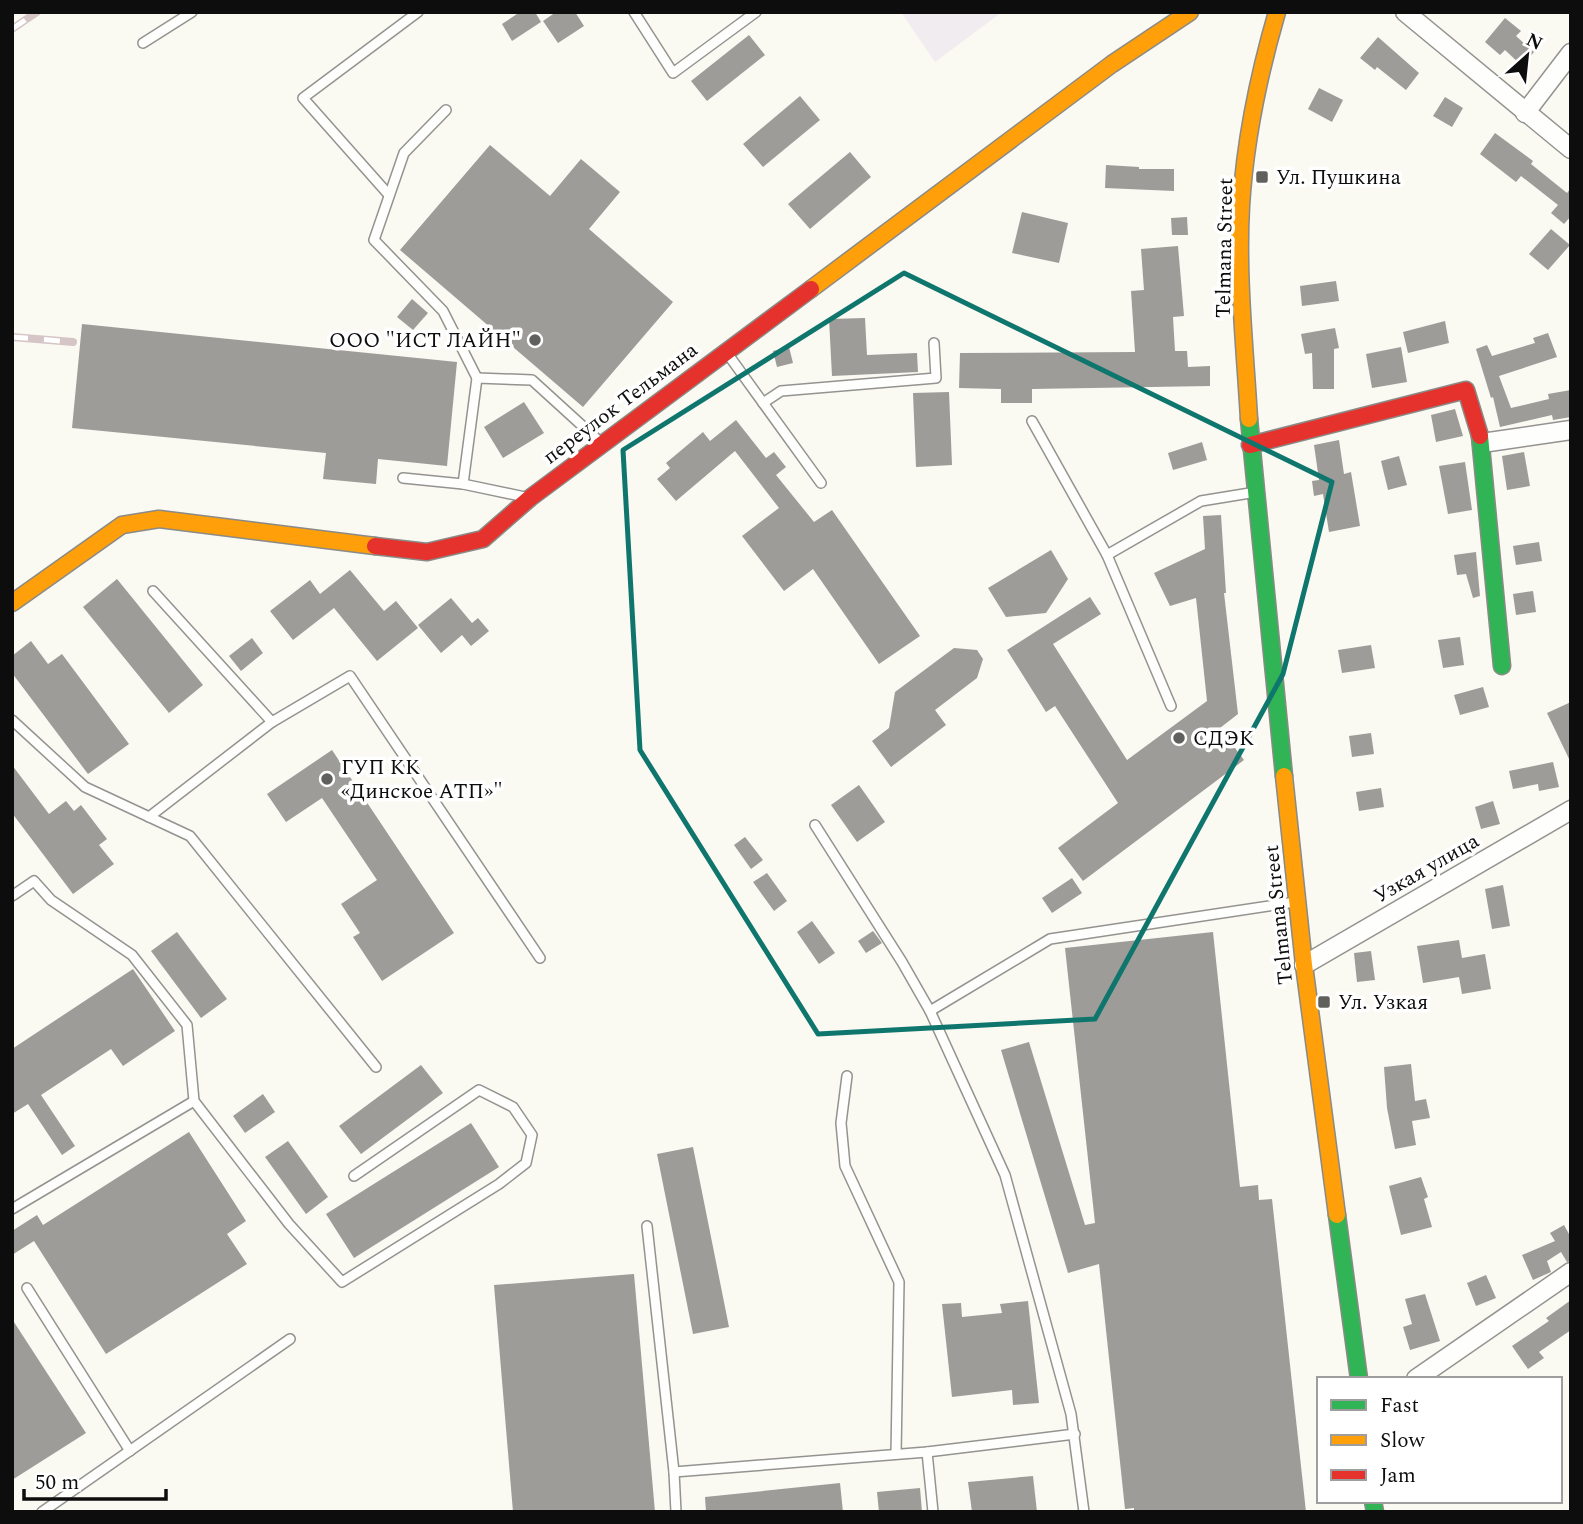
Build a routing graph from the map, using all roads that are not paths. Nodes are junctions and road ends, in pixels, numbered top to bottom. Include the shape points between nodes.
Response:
1 (192, 12) edge
2 (418, 12) edge
3 (634, 12) edge
4 (756, 12) edge
5 (1190, 12) edge
6 (1278, 12) edge
7 (1405, 12) edge
8 (143, 43) dead end
9 (1571, 53) edge
10 (446, 110) dead end
11 (1525, 113) junction
12 (1571, 149) edge
13 (389, 195) junction
14 (934, 343) dead end
15 (726, 352) junction
16 (477, 378) junction
17 (763, 403) junction
18 (1032, 421) dead end
19 (1571, 430) edge
20 (1482, 443) junction
21 (602, 444) junction
22 (1250, 445) junction
23 (403, 478) dead end
24 (821, 483) dead end
25 (463, 484) junction
26 (1255, 492) junction
27 (530, 498) junction
28 (1107, 555) junction
29 (153, 591) dead end
30 (12, 603) edge
31 (1502, 666) dead end
32 (1171, 706) dead end
33 (12, 720) edge
34 (272, 723) junction
35 (1571, 810) edge
36 (149, 817) junction
37 (815, 825) dead end
38 (12, 896) edge
39 (1297, 902) junction
40 (540, 958) dead end
41 (1304, 965) junction
42 (930, 1011) junction
43 (376, 1067) dead end
44 (847, 1076) dead end
45 (194, 1101) junction
46 (354, 1176) dead end
47 (12, 1209) edge
48 (647, 1226) dead end
49 (1571, 1272) edge
50 (27, 1288) dead end
51 (290, 1339) dead end
52 (1359, 1377) edge
53 (1419, 1377) edge
54 (1075, 1434) junction
55 (130, 1451) junction
56 (927, 1452) junction
57 (896, 1454) junction
58 (674, 1472) junction
59 (42, 1512) edge
60 (676, 1512) edge
61 (933, 1512) edge
62 (1084, 1512) edge

1 - 8 lane
2 - 13 lane via 303,98
3 - 4 lane via 673,73
5 - 15 street, переулок Тельмана via 1112,64
6 - 22 street, Telmana Street via 1266,50 1241,205
7 - 11 street
9 - 11 street
10 - 13 lane via 404,153
11 - 12 street
13 - 16 lane via 374,240 443,311
14 - 17 lane via 936,378 781,391
15 - 17 lane
15 - 21 street, переулок Тельмана
16 - 21 lane via 532,380
16 - 25 lane
17 - 24 lane
18 - 28 lane
19 - 20 street
20 - 22 street via 1466,390
20 - 31 street
21 - 27 street, переулок Тельмана
22 - 26 street, Telmana Street
23 - 25 lane
25 - 27 lane
26 - 28 lane via 1201,501
26 - 39 street, Telmana Street
27 - 30 street, переулок Тельмана via 483,539 427,552 159,519 122,525
28 - 32 lane
29 - 34 lane
33 - 36 lane via 85,787
34 - 36 lane
34 - 40 lane via 351,676
35 - 41 street, Узкая улица
36 - 43 lane via 190,836
37 - 42 lane
38 - 45 lane via 34,881 51,900 132,955 187,1025
39 - 41 street, Telmana Street
39 - 42 lane via 1049,939
41 - 52 street, Telmana Street
42 - 54 lane via 1005,1175
44 - 57 lane via 841,1123 845,1166 899,1282
45 - 46 lane via 289,1224 342,1282 499,1184 526,1163 532,1135 513,1107 479,1090
45 - 47 lane
48 - 58 lane
49 - 53 street
50 - 55 lane
51 - 55 lane
54 - 56 lane
54 - 62 lane
55 - 59 lane
56 - 57 lane
56 - 61 lane
57 - 58 lane
58 - 60 lane

